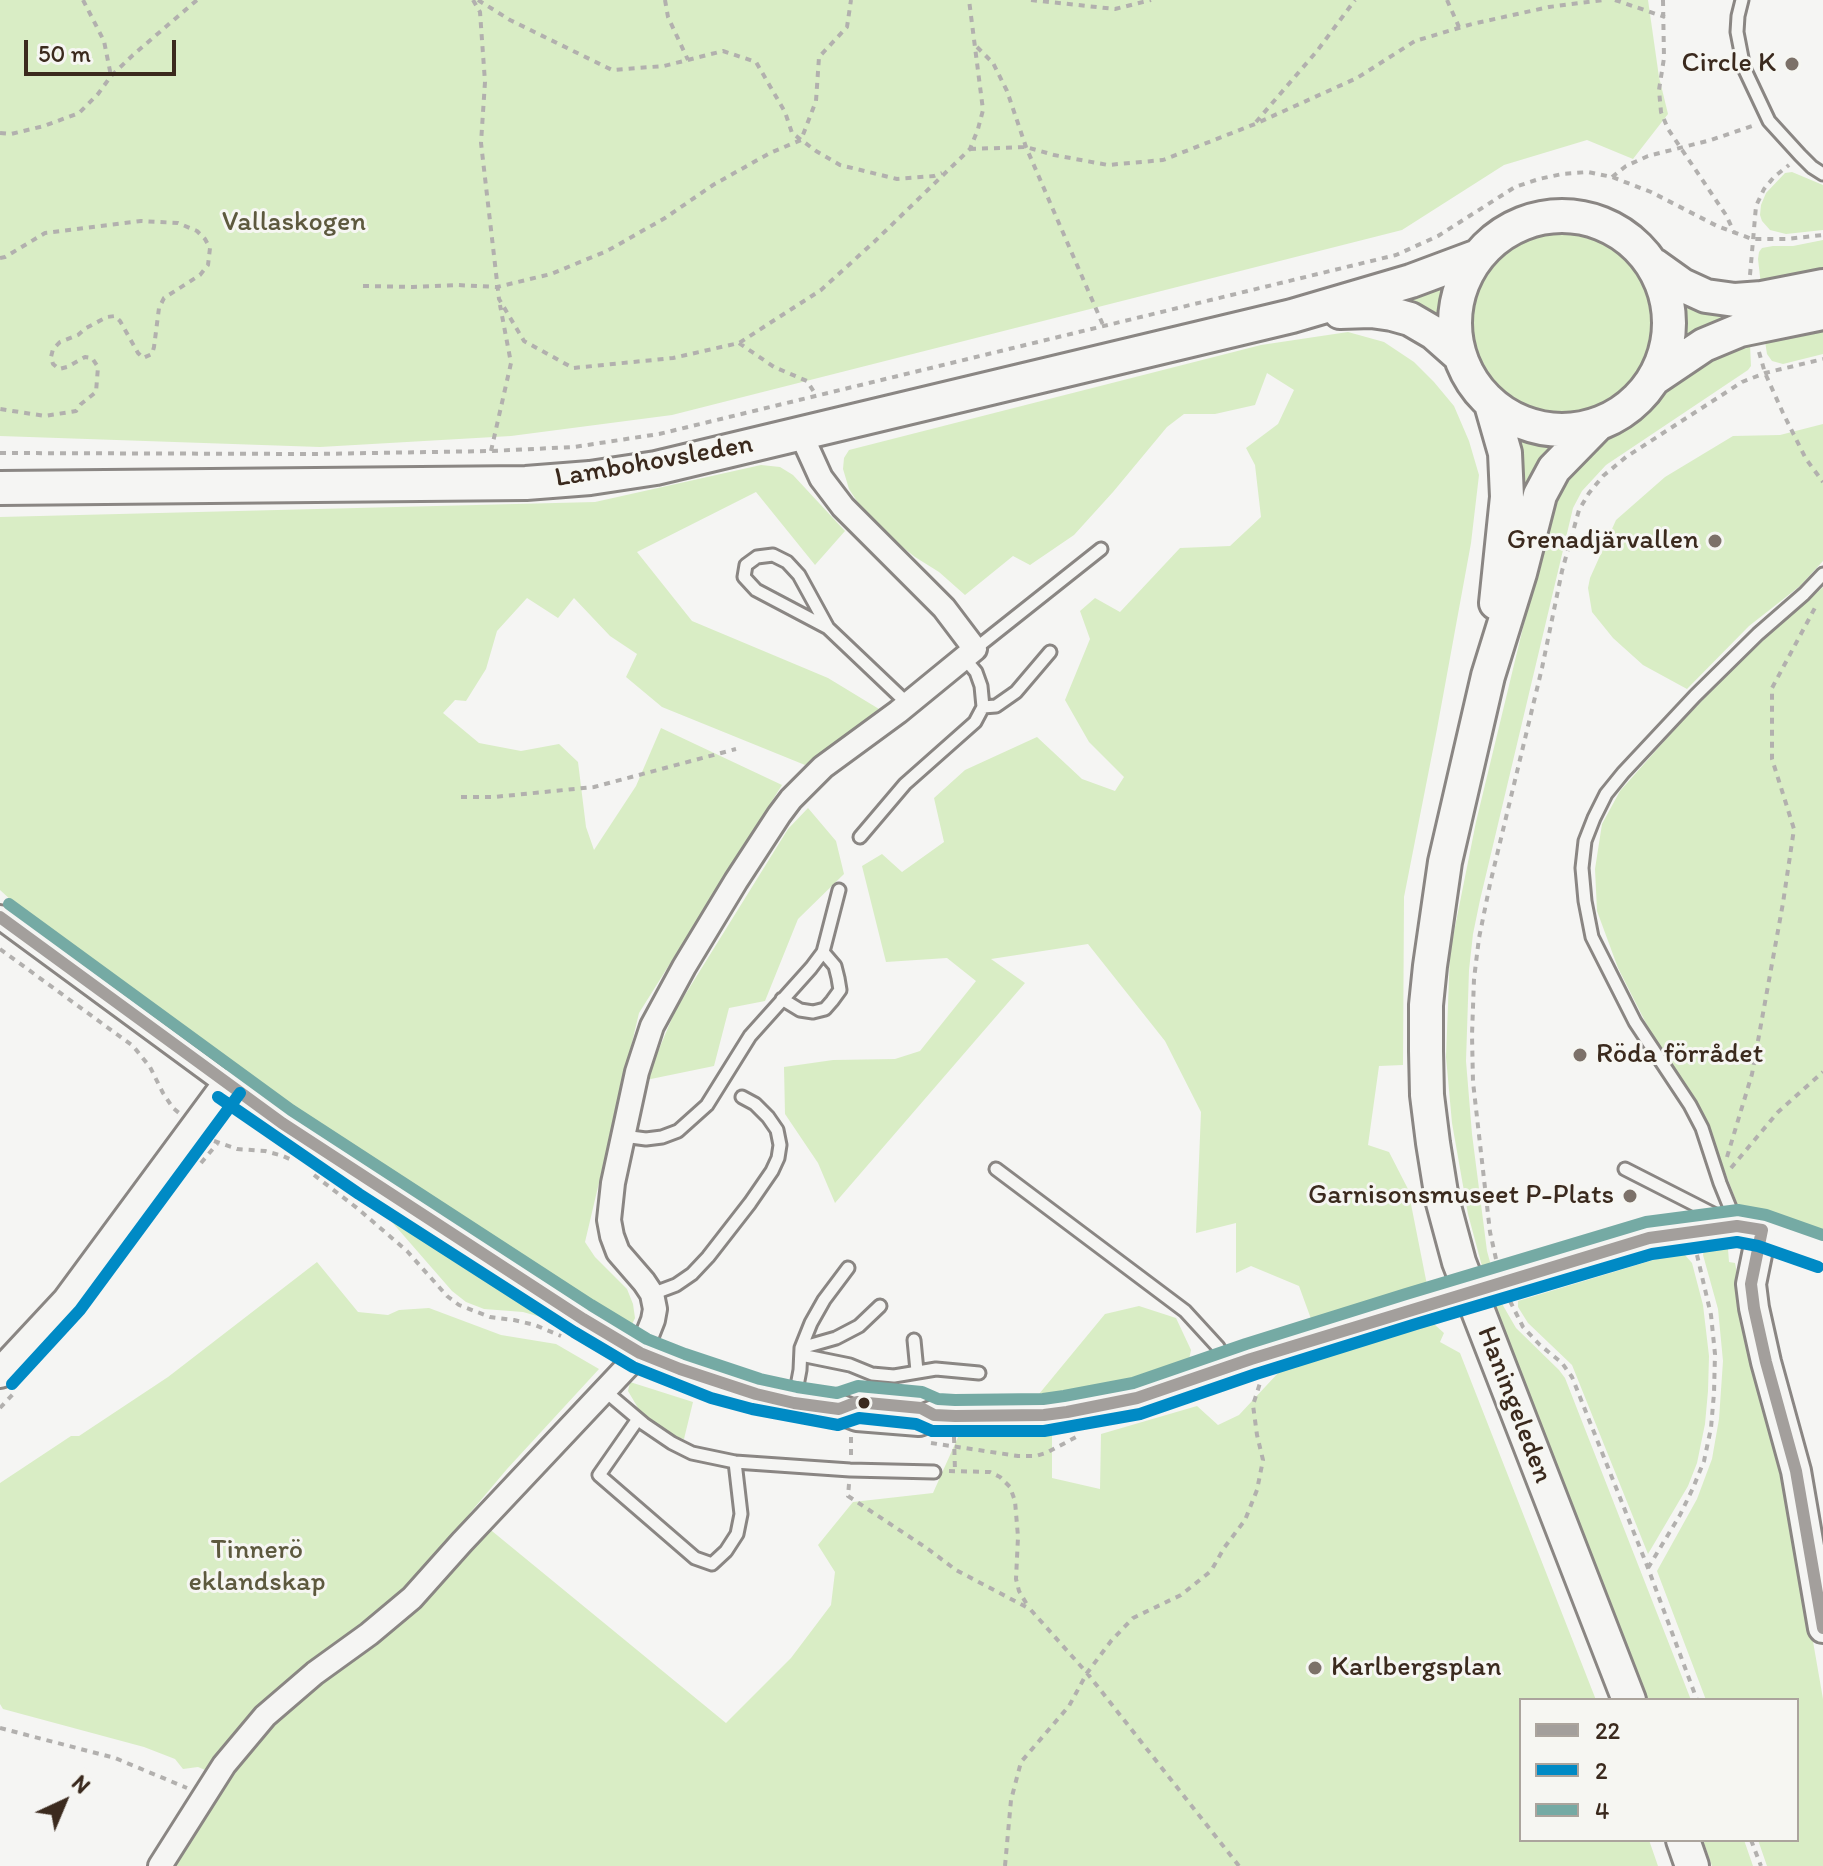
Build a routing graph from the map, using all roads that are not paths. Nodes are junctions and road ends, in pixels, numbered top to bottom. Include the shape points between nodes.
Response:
1 (1742, 0) edge
2 (1823, 174) edge
3 (1478, 256) junction
4 (1654, 265) junction
5 (1823, 286) edge
6 (1823, 313) edge
7 (1292, 316) junction
8 (1460, 356) junction
9 (1655, 378) junction
10 (1491, 404) junction
11 (1597, 425) junction
12 (801, 434) junction
13 (0, 488) edge
14 (1101, 549) dead end
15 (1823, 574) edge
16 (828, 628) junction
17 (1050, 652) dead end
18 (970, 654) junction
19 (1488, 676) junction
20 (908, 704) junction
21 (983, 707) junction
22 (860, 837) dead end
23 (839, 890) dead end
24 (0, 917) edge
25 (823, 952) junction
26 (782, 999) junction
27 (227, 1084) junction
28 (742, 1097) dead end
29 (623, 1136) junction
30 (996, 1169) dead end
31 (1625, 1169) dead end
32 (1750, 1228) junction
33 (1823, 1252) edge
34 (848, 1268) dead end
35 (652, 1294) junction
36 (880, 1306) dead end
37 (914, 1340) dead end
38 (801, 1352) junction
39 (640, 1353) junction
40 (1229, 1367) junction
41 (917, 1371) junction
42 (0, 1373) edge
43 (979, 1373) dead end
44 (605, 1391) junction
45 (794, 1403) junction
46 (638, 1419) junction
47 (735, 1462) junction
48 (934, 1472) road end
49 (1823, 1628) edge
50 (1628, 1698) edge
51 (1684, 1842) edge
52 (160, 1866) edge
53 (1692, 1866) edge

1 - 2 lane via 1737,32 1744,68 1769,121
3 - 4 main road via 1499,235 1525,222 1583,217 1635,243
3 - 7 main road, Lambohovsleden
3 - 8 main road via 1456,303
4 - 5 main road via 1706,296 1735,300
4 - 9 main road via 1664,286 1670,333
6 - 9 main road via 1740,330 1704,345
7 - 8 main road, Lambohovsleden via 1392,314 1434,333
7 - 12 main road, Lambohovsleden
8 - 10 main road via 1472,382
9 - 11 main road via 1640,398
10 - 11 main road via 1541,429
10 - 19 main road, Haningeleden via 1505,453 1507,497
11 - 19 main road, Haningeleden via 1554,469 1540,495
12 - 13 main road, Lambohovsleden via 656,468 526,483
12 - 18 street via 821,478 843,507 944,608
14 - 18 lane
15 - 32 lane via 1623,773 1606,794 1585,841 1582,868 1592,937 1635,1022 1690,1105 1720,1183
16 - 16 lane via 787,562 773,555 746,565 744,577 756,590
16 - 20 lane
17 - 21 lane via 1016,692 996,706
18 - 20 street
18 - 21 lane
19 - 50 main road, Haningeleden via 1445,862 1430,966 1426,1051 1433,1143 1459,1262
20 - 29 street via 823,767 779,815 652,1026
21 - 22 lane via 975,722 905,784
23 - 25 lane
24 - 27 street
25 - 26 lane
25 - 26 lane via 838,978 840,990 832,1001 813,1012
26 - 29 lane via 693,1119 662,1137
27 - 39 street via 393,1197
27 - 42 street via 206,1135
28 - 35 lane via 777,1130 778,1158 708,1257 676,1285
29 - 35 street via 609,1220 618,1252
30 - 40 lane via 1185,1311
31 - 32 lane
32 - 33 street
32 - 40 street, bridge via 1649,1238
32 - 49 street via 1754,1308 1796,1471
34 - 38 lane via 811,1323
35 - 39 street via 653,1320
36 - 38 lane via 859,1326
37 - 41 lane
38 - 41 lane via 872,1374
38 - 45 lane
39 - 44 street
39 - 45 street via 717,1383
40 - 45 street via 1137,1398 1044,1415 934,1415 921,1408 857,1402 839,1409
41 - 43 lane
44 - 46 lane
44 - 52 street via 412,1598 265,1716 224,1765
46 - 47 lane via 692,1453
46 - 47 lane via 599,1475 695,1558 712,1564 737,1534 741,1514
47 - 48 lane
51 - 53 main road

